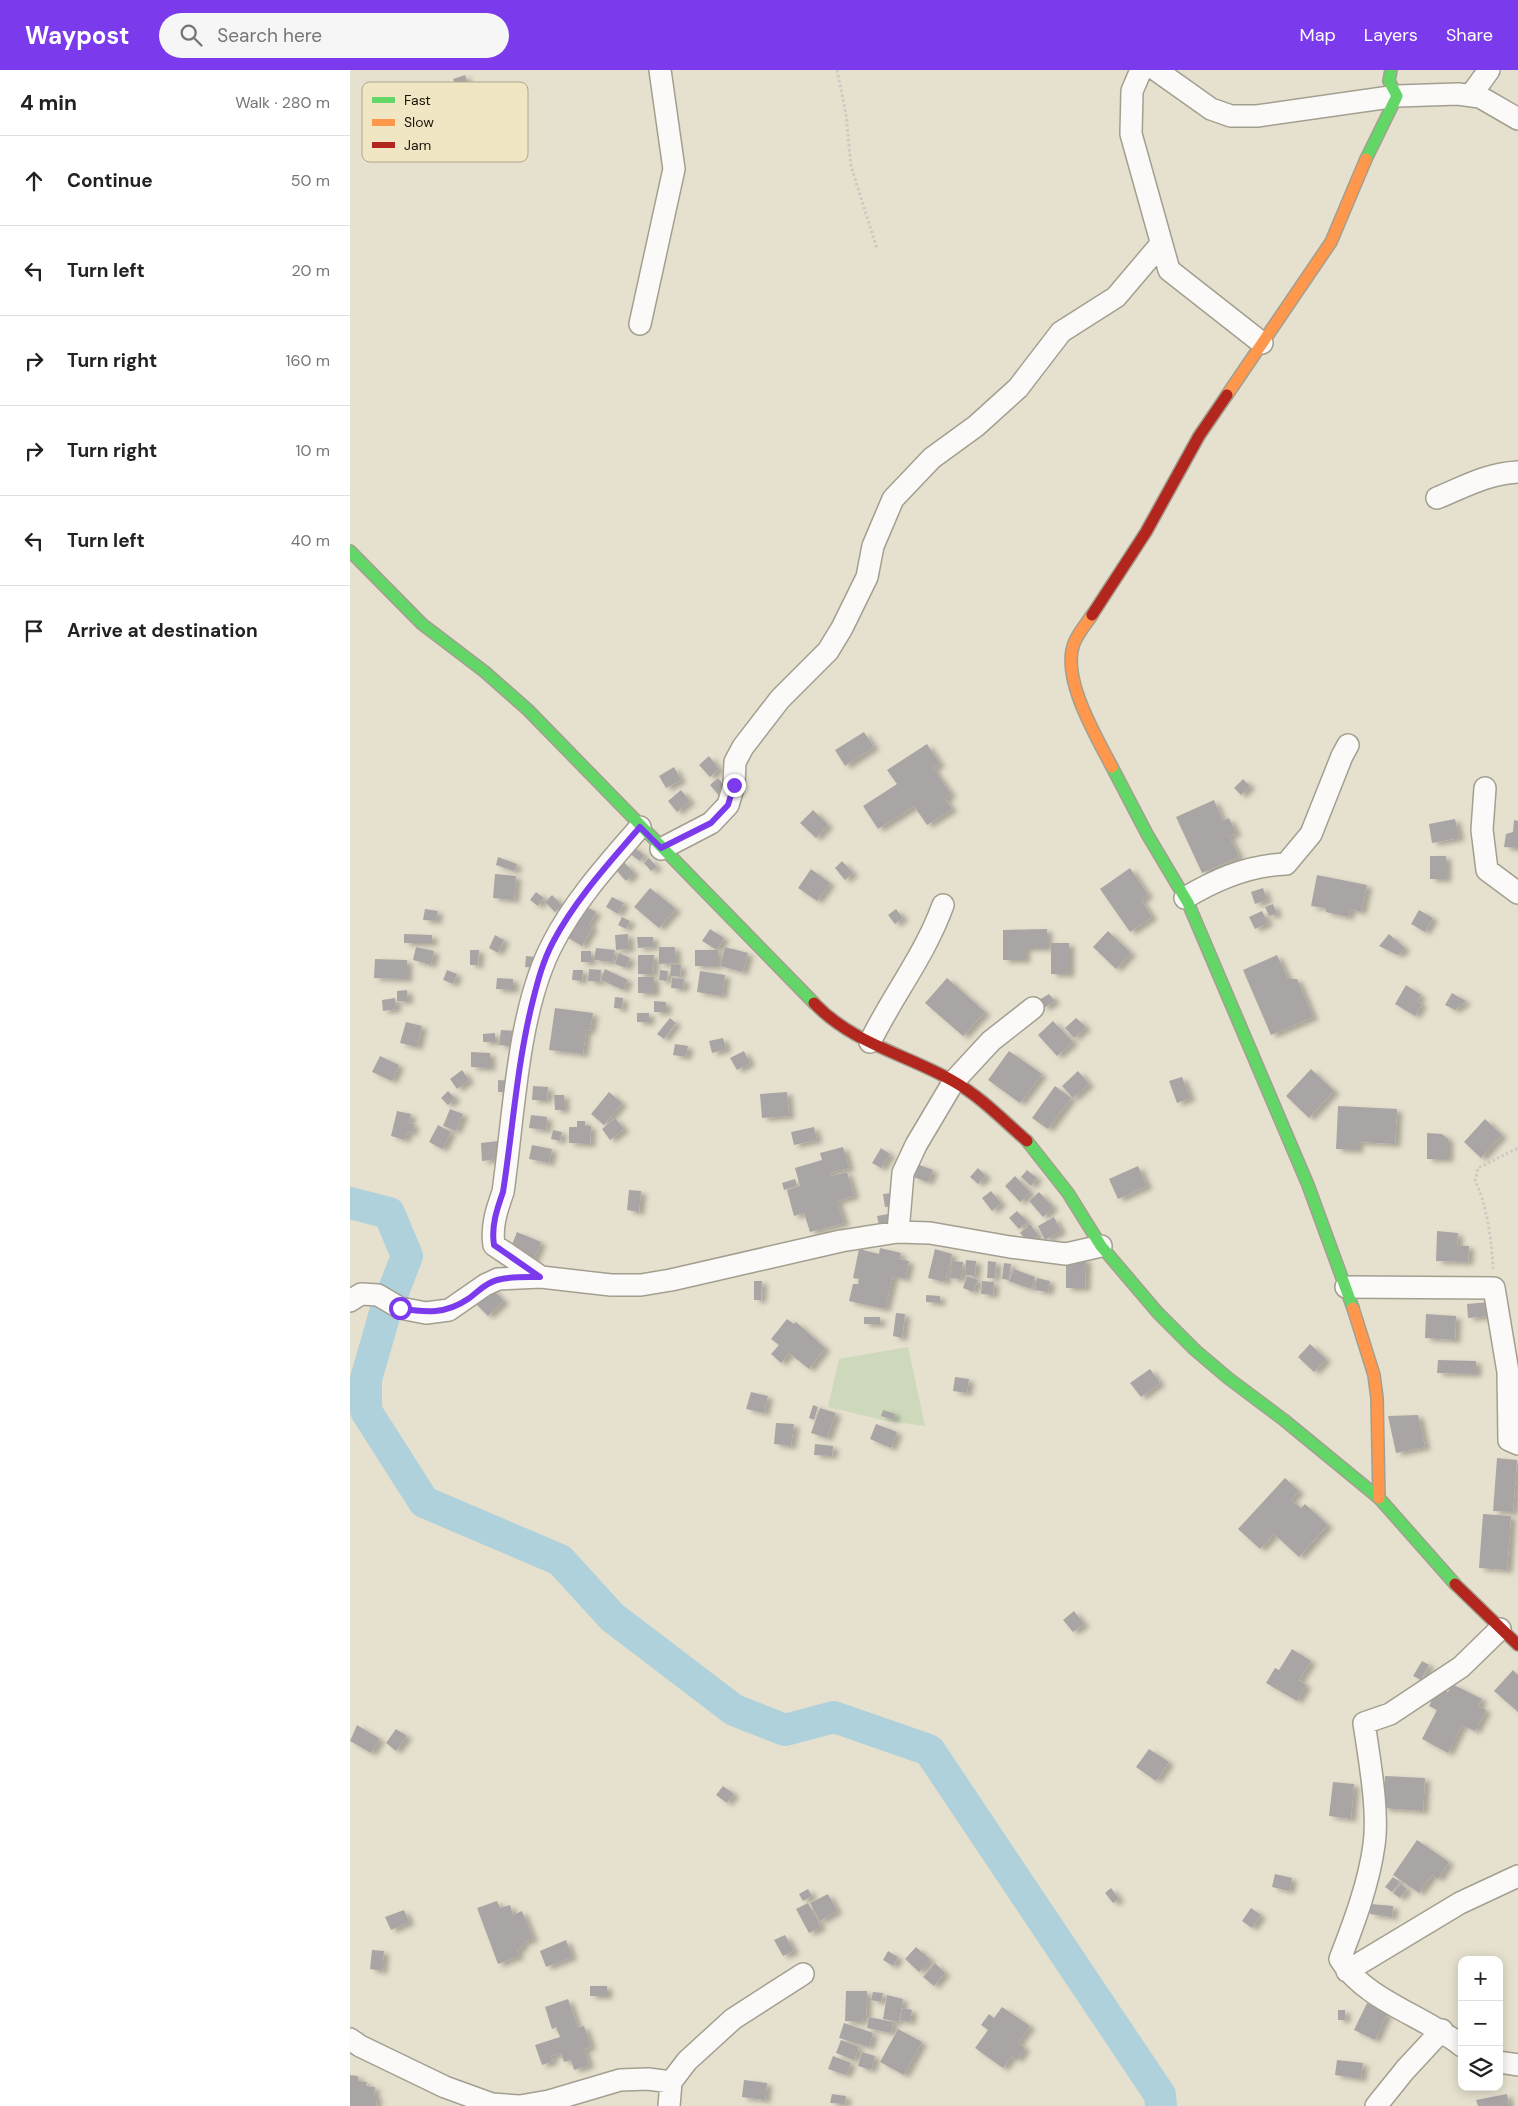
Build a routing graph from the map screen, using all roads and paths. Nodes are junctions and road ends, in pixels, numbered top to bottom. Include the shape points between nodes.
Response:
1 (660, 70) edge
2 (837, 70) edge
3 (1142, 70) edge
4 (1156, 70) edge
5 (1391, 70) edge
6 (1489, 70) edge
7 (1471, 95) junction
8 (1397, 96) junction
9 (1518, 119) edge
10 (1161, 244) junction
11 (877, 249) dead end
12 (640, 324) dead end
13 (1262, 343) junction
14 (1518, 472) edge
15 (1437, 498) dead end
16 (350, 551) edge
17 (1348, 745) dead end
18 (1485, 788) dead end
19 (640, 827) junction
20 (661, 848) junction
21 (1518, 893) edge
22 (1185, 898) junction
23 (943, 906) dead end
24 (1033, 1008) dead end
25 (870, 1042) junction
26 (954, 1081) junction
27 (1518, 1148) edge
28 (898, 1232) junction
29 (1101, 1246) junction
30 (540, 1277) junction
31 (1346, 1287) junction
32 (1494, 1288) junction
33 (350, 1301) edge
34 (1518, 1444) edge
35 (1378, 1498) junction
36 (1500, 1629) junction
37 (1518, 1645) edge
38 (1518, 1876) edge
39 (1347, 1971) junction
40 (803, 1974) dead end
41 (1442, 2030) junction
42 (350, 2039) edge
43 (1458, 2043) edge
44 (1503, 2063) edge
45 (1518, 2065) edge
46 (671, 2082) junction
47 (520, 2106) edge
48 (669, 2106) edge
49 (1376, 2106) edge

1 - 12 street via 674,169
2 - 11 path via 852,166
3 - 10 street via 1132,91 1131,134
4 - 8 street via 1211,109 1231,116 1258,116
5 - 8 street via 1389,81
6 - 7 street
7 - 8 street
7 - 9 street
8 - 13 street via 1331,242
10 - 13 street via 1169,270
10 - 20 street via 1116,297 1061,332 1018,388 976,426 932,458 893,499 873,546 867,577 842,628 828,651 780,699 743,747 735,762 734,785 728,805 711,823
13 - 22 street via 1199,436 1146,532 1074,642 1070,662 1073,683 1101,746
14 - 15 street via 1480,478
16 - 19 street via 422,624 528,710
17 - 22 street via 1311,834 1286,864 1263,864 1238,872
18 - 21 street via 1482,830 1487,870
19 - 20 street
19 - 30 street via 602,870 552,943 540,972 526,1027 503,1192 493,1235 494,1245
20 - 25 street via 824,1014 844,1030
22 - 31 street via 1308,1185
23 - 25 street via 917,963 886,1008
24 - 26 street via 991,1041
25 - 26 street
26 - 28 street via 903,1173
26 - 29 street via 1030,1144 1068,1194
27 - 32 path via 1478,1168 1474,1181 1481,1192 1492,1245
28 - 29 street via 930,1233 1066,1254
28 - 30 street via 841,1241 641,1285
29 - 35 street via 1195,1350
30 - 33 street via 498,1279 449,1310 426,1313 400,1308 378,1295 361,1294
31 - 32 street
31 - 35 street via 1374,1375
32 - 34 street via 1508,1372 1510,1440
35 - 36 street via 1469,1600
36 - 37 street
36 - 39 street via 1461,1666 1390,1714 1364,1723 1373,1795 1374,1844 1354,1924 1340,1959
38 - 39 street via 1460,1903
39 - 41 street via 1360,1984
40 - 46 street via 733,2019 687,2061
41 - 43 street
41 - 49 street
42 - 47 street via 444,2087 492,2104
44 - 45 street
46 - 47 street via 648,2078 620,2080
46 - 48 street

